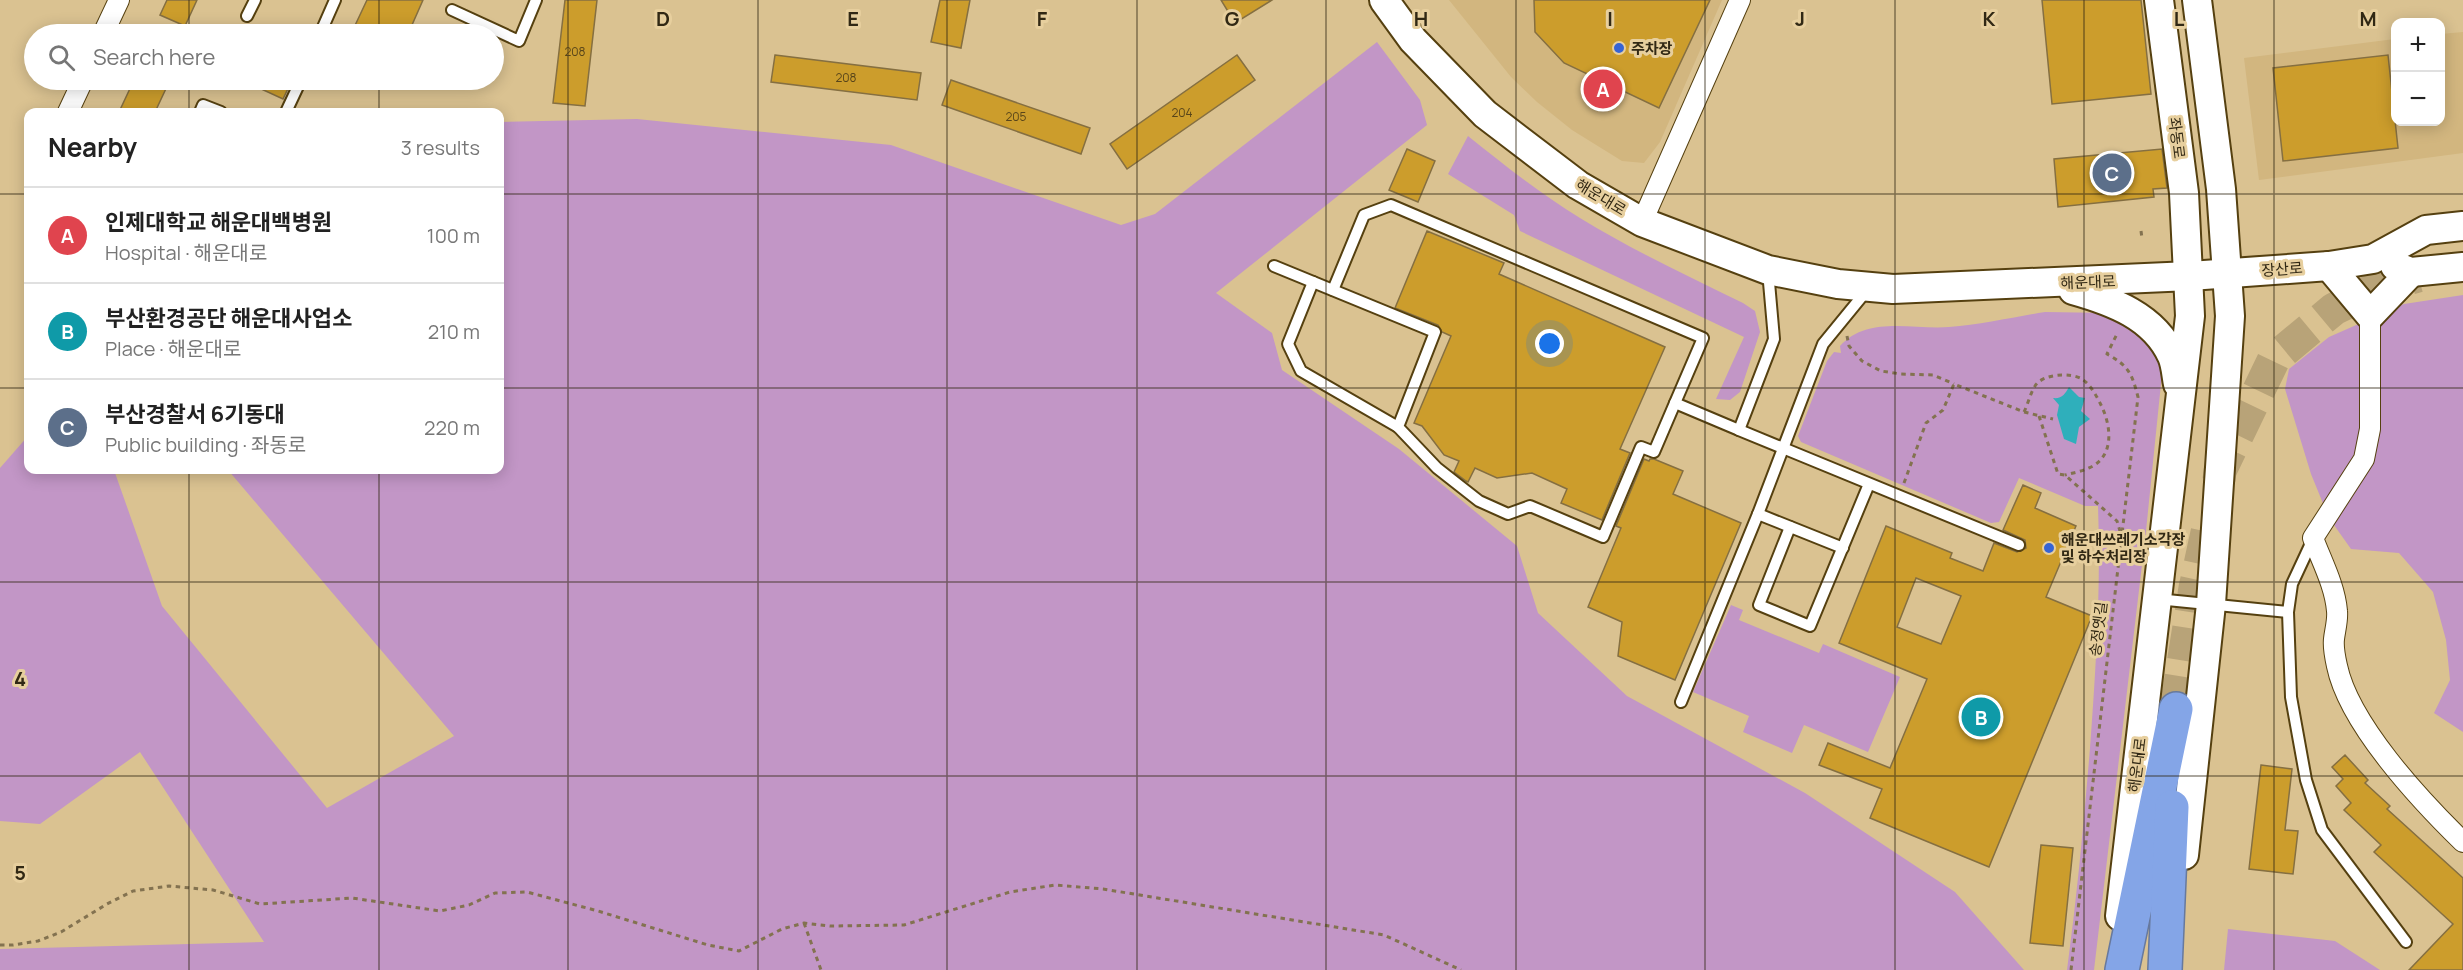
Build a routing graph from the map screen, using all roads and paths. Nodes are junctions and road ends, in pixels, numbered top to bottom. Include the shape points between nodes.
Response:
1 (119, 0) edge
2 (255, 0) edge
3 (335, 0) edge
4 (536, 0) edge
5 (1384, 0) edge
6 (1400, 0) edge
7 (1740, 0) edge
8 (2159, 0) edge
9 (2197, 0) edge
10 (452, 10) dead end
11 (247, 16) dead end
12 (108, 24) edge
13 (324, 24) edge
14 (482, 24) edge
15 (504, 34) edge
16 (1413, 40) junction
17 (78, 90) edge
18 (296, 90) edge
19 (70, 108) edge
20 (288, 108) edge
21 (1642, 222) junction
22 (2463, 226) edge
23 (2141, 231) dead end
24 (2142, 238) dead end
25 (2373, 259) junction
26 (1274, 266) dead end
27 (2330, 266) junction
28 (2463, 267) edge
29 (1768, 270) junction
30 (2411, 272) junction
31 (2227, 273) junction
32 (2190, 276) junction
33 (1313, 282) junction
34 (2051, 283) junction
35 (1869, 287) junction
36 (1333, 290) junction
37 (2370, 315) junction
38 (1838, 325) junction
39 (2121, 327) dead end
40 (1954, 384) junction
41 (2181, 399) junction
42 (1675, 403) junction
43 (2024, 412) junction
44 (2039, 416) junction
45 (2053, 419) dead end
46 (1398, 427) junction
47 (1739, 430) junction
48 (1784, 449) junction
49 (2065, 475) junction
50 (1869, 484) junction
51 (1899, 496) junction
52 (1758, 514) junction
53 (1790, 527) junction
54 (2121, 533) junction
55 (2313, 538) junction
56 (2019, 545) dead end
57 (1843, 548) junction
58 (2157, 599) junction
59 (2211, 604) junction
60 (2288, 612) junction
61 (1681, 702) dead end
62 (2463, 842) edge
63 (804, 923) junction
64 (2406, 942) dead end
65 (0, 945) edge
66 (821, 970) edge
67 (1461, 970) edge
68 (2071, 970) edge
69 (2113, 970) edge
70 (2122, 970) edge
71 (2166, 970) edge
72 (2172, 970) edge

1 - 12 street
2 - 11 lane
3 - 13 lane
4 - 15 lane via 519,41
5 - 16 main road, 해운대로
6 - 16 lane
7 - 21 street
8 - 32 main road, 좌동로 via 2184,194
9 - 31 main road via 2221,189
10 - 14 lane
16 - 21 main road, 해운대로 via 1485,114 1578,185
17 - 19 street
18 - 20 lane
21 - 29 main road, 해운대로
22 - 25 main road via 2426,230
23 - 24 path
25 - 27 main road, 장산로
25 - 30 main road
26 - 33 lane
27 - 31 main road, 장산로
27 - 37 main road
28 - 30 main road
29 - 35 main road, 해운대로
29 - 47 lane via 1774,339
30 - 37 main road
31 - 32 main road, 장산로
31 - 59 main road via 2230,336
32 - 34 main road, 해운대로
32 - 41 main road, 해운대로
33 - 36 lane
33 - 46 lane via 1288,344 1302,371
34 - 35 main road, 해운대로
34 - 41 main road via 2111,301 2134,314 2164,340 2173,359
35 - 38 lane
36 - 42 lane via 1364,215 1392,206 1703,338
36 - 46 lane via 1435,332
37 - 55 street via 2370,429 2364,459
38 - 40 path via 1862,361 1881,371 1933,375
38 - 48 lane via 1823,344
39 - 54 path, 송정옛길 via 2107,354 2122,362 2132,375 2138,397
40 - 43 path
40 - 51 path via 1943,410 1926,423
41 - 58 main road, 해운대로
42 - 46 lane via 1654,452 1641,447 1603,537 1530,506 1508,514 1479,501 1437,468
42 - 47 lane
43 - 44 path
43 - 49 path via 2035,384 2049,377 2068,375 2082,380 2096,394 2108,419 2110,439 2104,455 2093,467
44 - 45 path
44 - 49 path via 2058,474
47 - 48 lane
48 - 50 lane
48 - 52 lane
49 - 54 path via 2117,521
50 - 51 lane
50 - 57 lane
51 - 56 lane
52 - 53 lane
52 - 61 lane
53 - 57 lane
53 - 57 lane via 1758,605 1810,626
54 - 68 path, 송정옛길
55 - 60 lane via 2292,584
55 - 62 street via 2334,589 2338,668 2353,708 2387,757
58 - 59 lane
58 - 69 main road, 해운대로
59 - 60 lane
59 - 72 main road
60 - 64 lane via 2291,697 2306,780 2322,830
63 - 65 path via 782,929 739,951 527,892 495,892 469,905 440,910 352,898 261,904 213,890 169,886 134,891 38,941
63 - 66 path
63 - 67 path via 904,925 1010,892 1055,885 1384,934
70 - 71 highway via 2176,709

